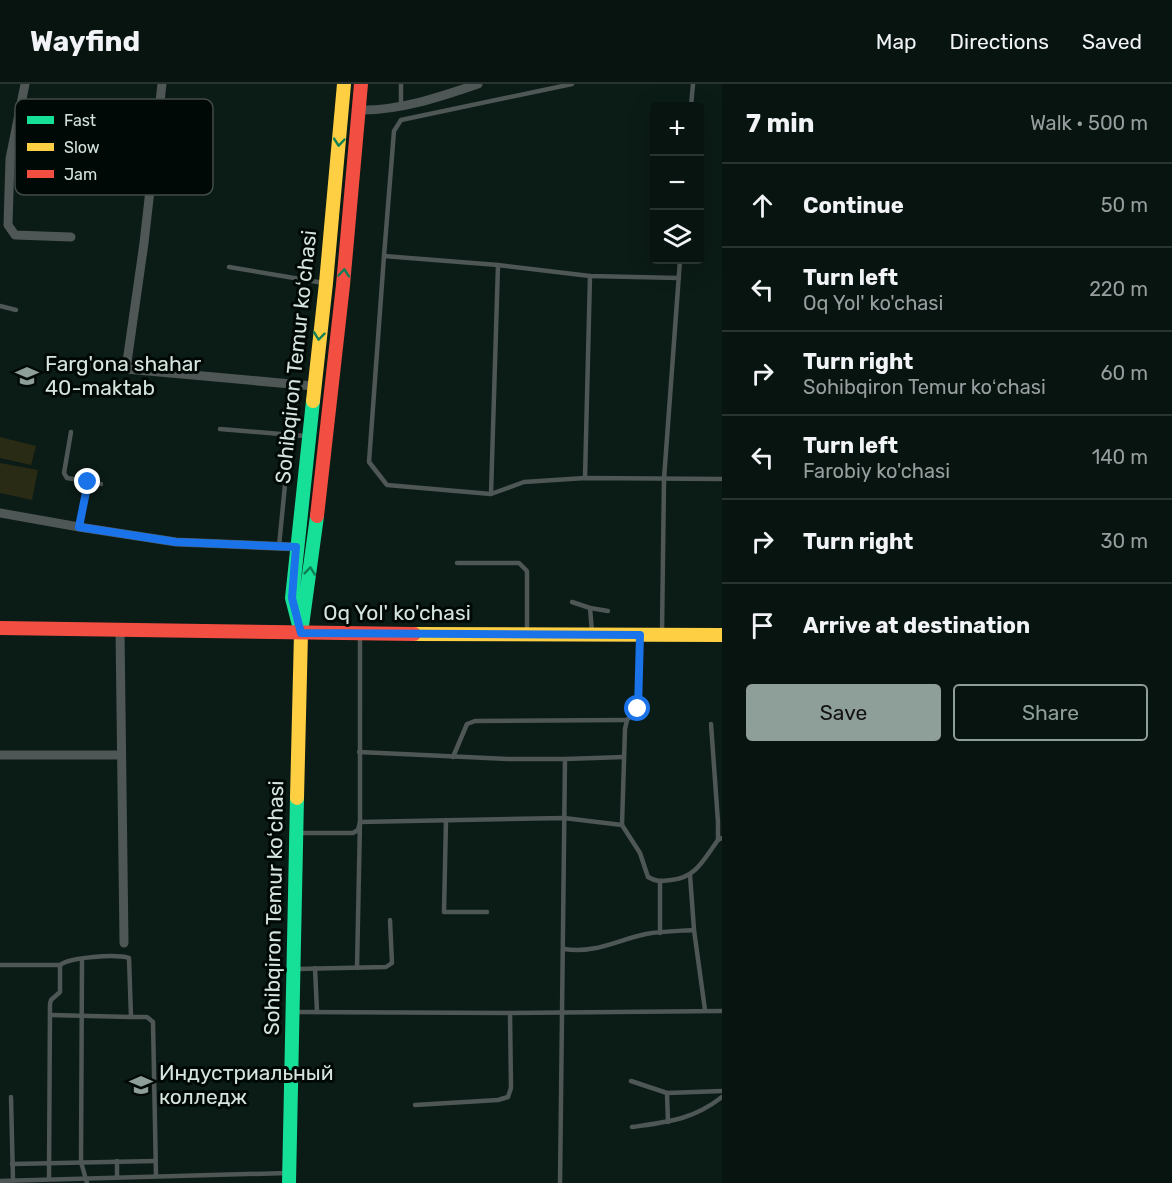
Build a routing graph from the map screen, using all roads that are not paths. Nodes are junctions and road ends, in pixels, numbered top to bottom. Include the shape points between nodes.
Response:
1 (25, 84) edge
2 (162, 84) edge
3 (344, 84) edge
4 (360, 84) edge
5 (401, 84) edge
6 (478, 84) edge
7 (572, 84) edge
8 (693, 84) edge
9 (22, 99) edge
10 (160, 99) edge
11 (691, 102) edge
12 (401, 106) junction
13 (359, 110) junction
14 (15, 134) edge
15 (149, 195) edge
16 (71, 237) dead end
17 (384, 256) junction
18 (680, 264) edge
19 (498, 265) junction
20 (229, 267) dead end
21 (590, 276) junction
22 (679, 278) junction
23 (326, 283) junction
24 (0, 306) edge
25 (16, 310) dead end
26 (86, 362) dead end
27 (126, 369) junction
28 (308, 385) junction
29 (220, 429) dead end
30 (71, 432) dead end
31 (291, 434) junction
32 (308, 436) junction
33 (585, 478) junction
34 (664, 479) junction
35 (722, 479) edge
36 (88, 482) junction
37 (101, 484) dead end
38 (491, 494) junction
39 (0, 513) edge
40 (79, 527) junction
41 (279, 546) junction
42 (296, 547) junction
43 (457, 563) dead end
44 (572, 602) dead end
45 (590, 608) junction
46 (608, 611) dead end
47 (0, 628) edge
48 (120, 630) junction
49 (301, 633) junction
50 (360, 633) junction
51 (527, 634) junction
52 (592, 634) junction
53 (640, 635) junction
54 (662, 635) junction
55 (722, 635) edge
56 (627, 720) junction
57 (711, 724) dead end
58 (359, 752) junction
59 (0, 754) edge
60 (122, 755) junction
61 (453, 757) junction
62 (624, 757) junction
63 (565, 759) junction
64 (564, 818) junction
65 (446, 820) junction
66 (360, 822) junction
67 (622, 825) junction
68 (296, 833) junction
69 (720, 839) edge
70 (690, 875) junction
71 (660, 882) junction
72 (487, 912) dead end
73 (390, 920) dead end
74 (694, 930) junction
75 (660, 933) junction
76 (124, 943) dead end
77 (564, 949) junction
78 (82, 959) junction
79 (0, 965) edge
80 (60, 965) junction
81 (315, 968) junction
82 (357, 968) junction
83 (293, 969) junction
84 (705, 1010) junction
85 (722, 1011) edge
86 (292, 1012) junction
87 (317, 1012) junction
88 (562, 1012) junction
89 (510, 1013) junction
90 (50, 1015) junction
91 (81, 1016) junction
92 (131, 1017) junction
93 (631, 1081) dead end
94 (722, 1091) edge
95 (667, 1093) junction
96 (11, 1097) dead end
97 (722, 1097) edge
98 (415, 1105) dead end
99 (668, 1122) junction
100 (632, 1127) dead end
101 (117, 1161) junction
102 (155, 1161) junction
103 (81, 1162) junction
104 (49, 1163) junction
105 (12, 1164) junction
106 (164, 1175) junction
107 (156, 1176) junction
108 (117, 1177) junction
109 (289, 1178) edge
110 (49, 1179) junction
111 (13, 1180) junction
112 (87, 1180) edge
113 (0, 1181) edge
114 (165, 1183) edge
115 (560, 1183) edge

1 - 9 street
2 - 10 street
3 -> 23 main road, Sohibqiron Temur koʻchasi
4 - 13 main road, Sohibqiron Temur koʻchasi
5 - 12 lane
6 - 12 street
7 - 17 lane via 401,120 393,131
8 - 11 lane
12 - 13 street
49 -> 13 main road, Sohibqiron Temur koʻchasi via 343,285
14 - 16 street via 10,159 8,225 15,235
15 - 27 street
17 - 19 lane
17 - 38 lane via 369,462 387,485
18 - 22 lane
19 - 21 lane
19 - 38 lane
20 - 23 lane
21 - 22 lane
21 - 33 lane
22 - 34 lane
23 -> 28 main road, Sohibqiron Temur koʻchasi
24 - 25 lane
26 - 27 street
27 - 28 street
28 - 31 lane via 296,400
28 - 32 main road, Sohibqiron Temur koʻchasi
29 - 31 lane
30 - 36 lane via 64,473 67,478
31 - 32 lane
31 - 41 lane
32 - 42 main road, Sohibqiron Temur koʻchasi
33 - 34 lane
33 - 38 lane via 524,482
34 - 35 lane
34 - 54 lane
36 - 37 lane
36 - 40 lane
39 - 40 street
40 - 41 street via 176,542
41 - 42 street
42 - 49 main road, Sohibqiron Temur koʻchasi via 292,598
43 - 51 lane via 519,563 526,571
44 - 45 lane
45 - 46 lane
45 - 52 lane
47 - 48 main road, Oq Yol' ko'chasi
48 - 49 main road, Oq Yol' ko'chasi
48 - 60 street
49 - 50 main road, Oq Yol' ko'chasi
49 - 68 main road, Sohibqiron Temur koʻchasi
50 - 51 main road, Oq Yol' ko'chasi
50 - 58 lane
51 - 52 main road, Oq Yol' ko'chasi
52 - 53 main road, Oq Yol' ko'chasi
53 - 54 main road, Oq Yol' ko'chasi
53 - 56 lane via 638,709
54 - 55 main road, Oq Yol' ko'chasi
56 - 61 lane via 475,721 467,724
56 - 62 lane
57 - 69 lane
58 - 61 lane
58 - 66 lane
59 - 60 street
60 - 76 street
61 - 63 lane
62 - 63 lane
62 - 67 lane
63 - 64 lane
64 - 65 lane
64 - 67 lane
64 - 77 lane
65 - 66 lane
65 - 72 lane via 444,912
66 - 68 lane via 358,830 345,834
66 - 82 lane
67 - 71 lane via 640,853 648,877
68 - 83 main road, Sohibqiron Temur koʻchasi
69 - 70 lane
70 - 71 lane
70 - 74 lane
71 - 75 lane
73 - 82 lane via 392,963 386,967
74 - 75 lane
74 - 84 lane
75 - 77 lane via 579,952
77 - 88 lane
78 - 80 lane
78 - 91 lane
78 - 92 lane via 129,958
79 - 80 lane
80 - 90 lane via 60,992 51,1000
81 - 82 lane
81 - 83 lane
81 - 87 lane
83 - 86 main road, Sohibqiron Temur koʻchasi
84 - 85 lane
84 - 88 lane
86 - 87 lane
86 - 109 main road, Sohibqiron Temur koʻchasi
87 - 89 lane
88 - 89 lane
88 - 115 lane
89 - 98 lane via 508,1097
90 - 91 lane
90 - 104 lane
91 - 92 lane
91 - 103 lane
92 - 102 lane via 147,1017 153,1022
93 - 95 lane
94 - 95 lane
95 - 99 lane
96 - 105 lane
97 - 99 lane via 707,1109
99 - 100 lane
101 - 102 lane
101 - 103 lane
101 - 108 lane
102 - 107 lane
103 - 104 lane
103 - 112 lane
104 - 105 lane
104 - 110 lane
105 - 111 lane
106 - 107 lane
106 - 109 lane
106 - 114 lane
107 - 108 lane
108 - 112 lane
110 - 111 lane
110 - 112 lane
111 - 113 lane

